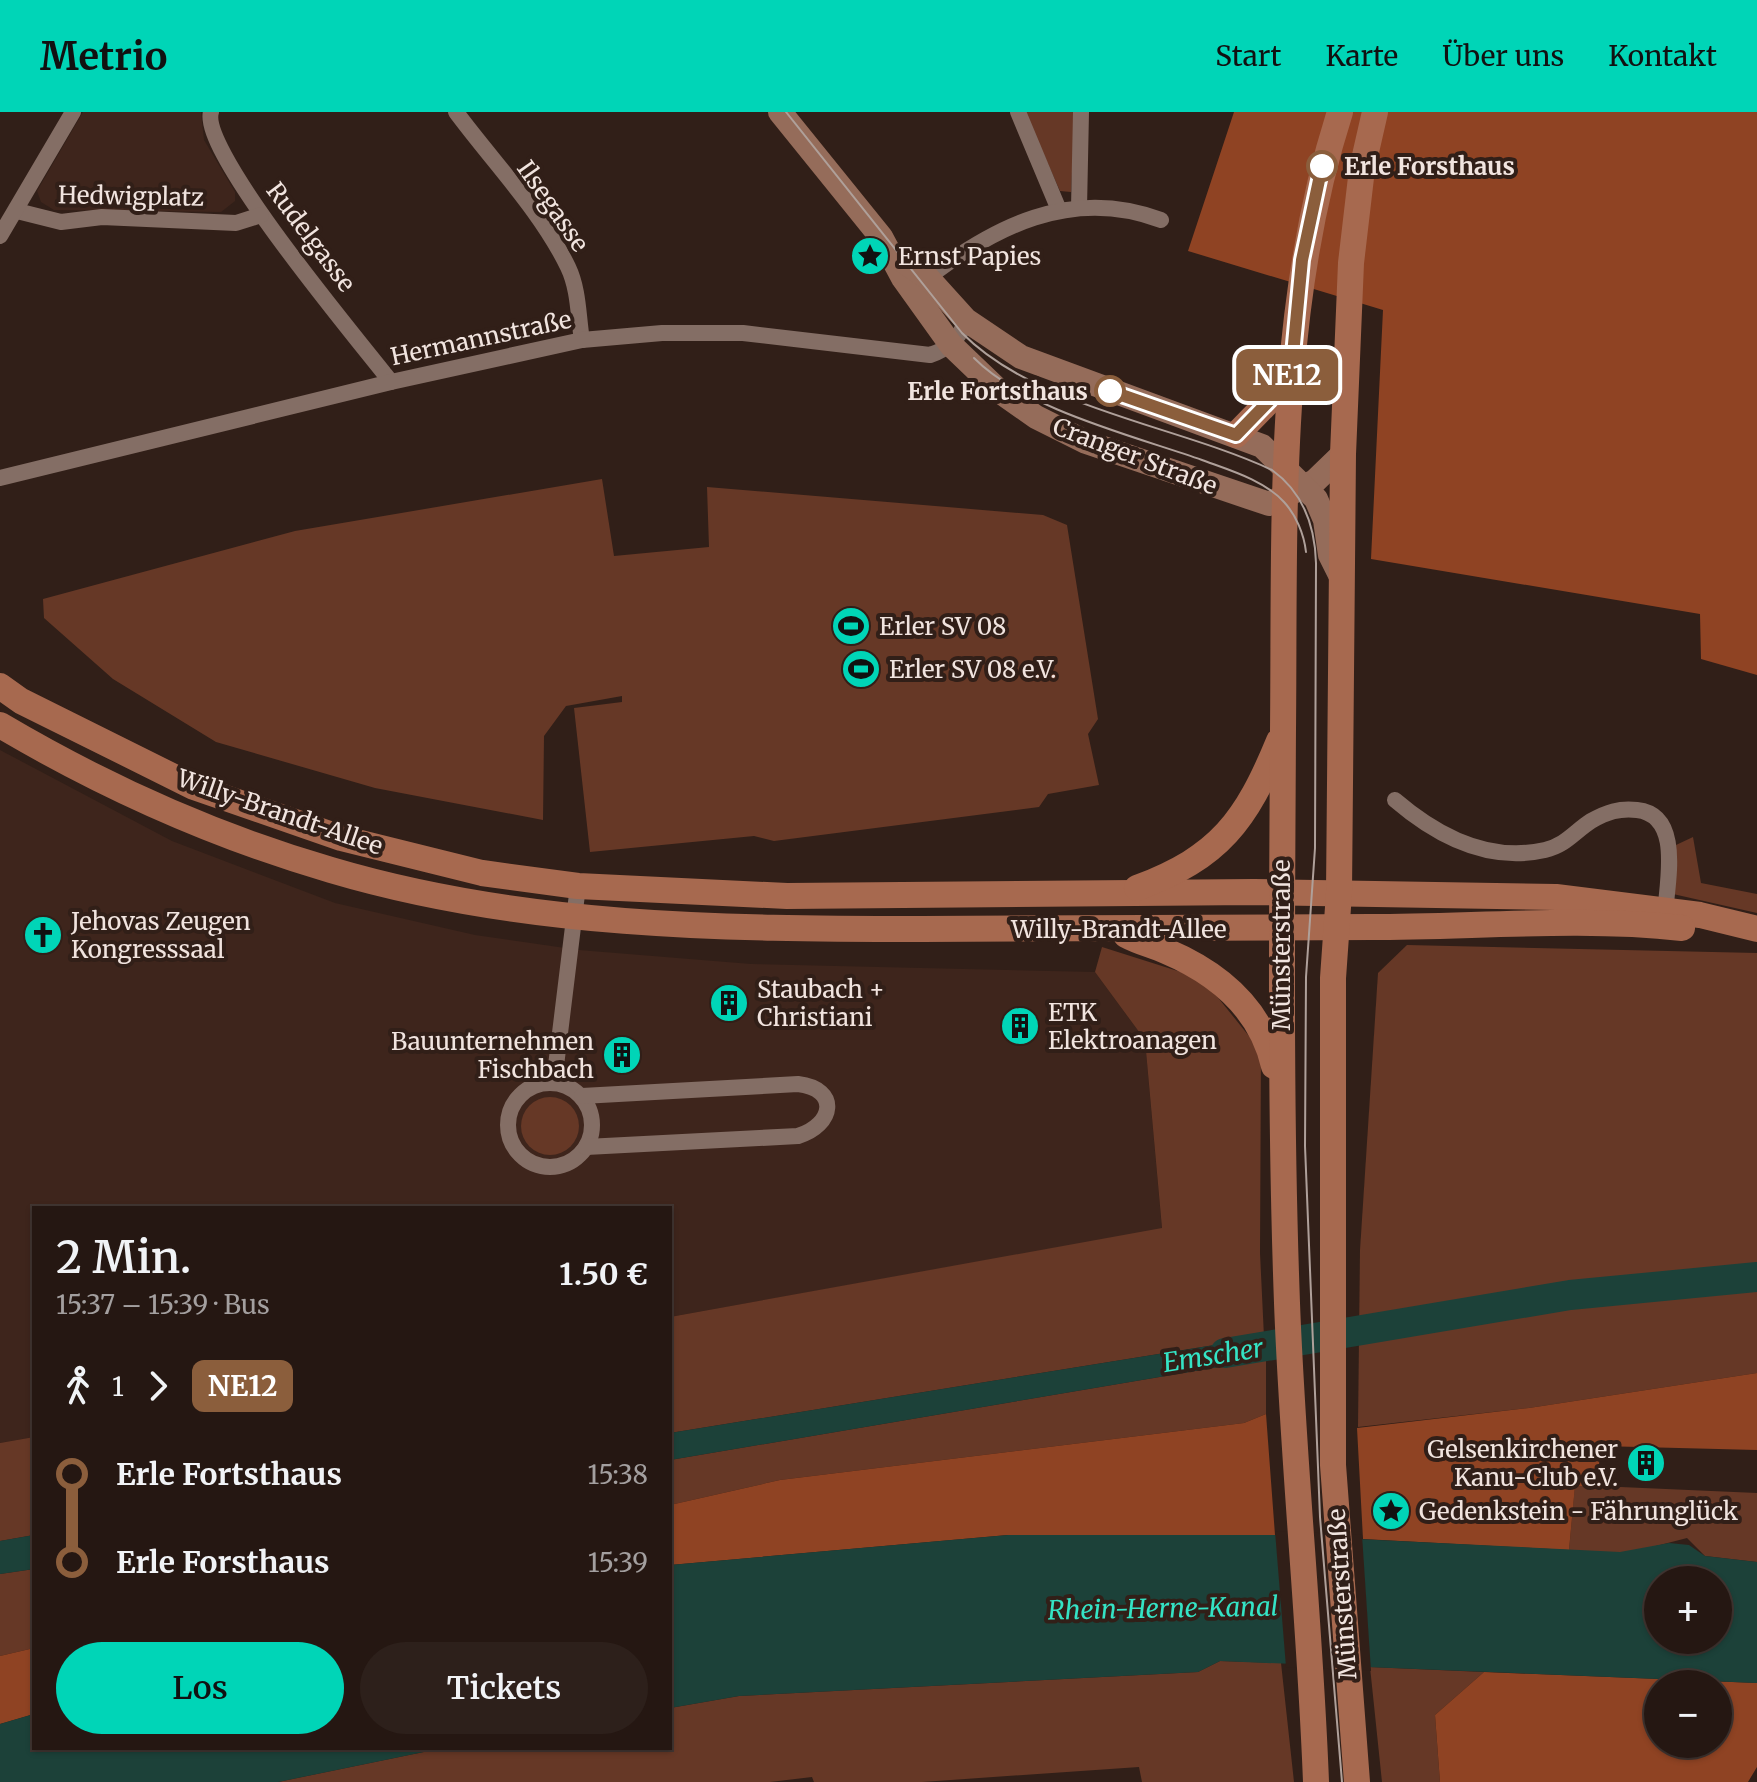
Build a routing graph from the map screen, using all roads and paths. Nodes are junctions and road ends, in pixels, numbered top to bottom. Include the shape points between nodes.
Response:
1 (73, 112) edge
2 (211, 112) edge
3 (456, 112) edge
4 (780, 112) edge
5 (1018, 112) edge
6 (1081, 112) edge
7 (1340, 112) edge
8 (1375, 112) edge
9 (1079, 208) junction
10 (1059, 210) junction
11 (17, 211) junction
12 (261, 215) junction
13 (1161, 220) dead end
14 (0, 236) edge
15 (920, 284) junction
16 (966, 320) junction
17 (582, 340) junction
18 (951, 345) junction
19 (1292, 365) junction
20 (391, 382) junction
21 (1236, 435) junction
22 (1343, 454) junction
23 (1286, 466) junction
24 (0, 478) edge
25 (1295, 492) junction
26 (1241, 497) junction
27 (1283, 542) junction
28 (1342, 578) junction
29 (0, 686) edge
30 (0, 725) edge
31 (1283, 730) junction
32 (1395, 800) dead end
33 (578, 886) junction
34 (1123, 893) junction
35 (1339, 893) junction
36 (1281, 894) junction
37 (574, 917) junction
38 (1665, 918) junction
39 (1337, 927) junction
40 (1281, 929) junction
41 (1757, 929) edge
42 (1118, 930) junction
43 (1757, 937) edge
44 (554, 1082) junction
45 (582, 1096) junction
46 (1282, 1101) junction
47 (586, 1147) junction
48 (1316, 1782) edge
49 (1357, 1782) edge

1 - 11 street, Hedwigplatz
2 - 12 street, Rudelgasse via 212,135
3 - 17 street, Ilsegasse via 569,269
4 - 15 main road, Cranger Straße
5 - 10 street
6 - 9 street
7 - 19 main road, Münsterstraße via 1306,235
8 - 22 main road, Münsterstraße via 1351,263
9 - 10 street
9 - 13 street via 1130,209
10 - 15 street via 988,237
11 - 12 street, Hedwigplatz via 61,222 102,217 236,223
11 - 14 street
12 - 20 street, Rudelgasse
15 - 16 main road, Cranger Straße
15 - 18 main road, Cranger Straße
16 - 18 street
16 - 21 main road, Cranger Straße via 1054,372
17 - 18 street, Hermannstraße via 743,333 930,355
17 - 20 street, Hermannstraße
18 - 26 main road, Cranger Straße via 1016,405 1067,433
19 - 21 main road via 1270,400
19 - 23 main road, Münsterstraße
20 - 24 street, Hermannstraße
21 - 23 main road, Cranger Straße via 1262,446
22 - 25 main road
22 - 28 main road, Münsterstraße
23 - 25 main road, Münsterstraße
25 - 26 main road, Cranger Straße via 1269,504
25 - 27 main road, Münsterstraße
25 - 28 main road via 1321,509 1330,555
26 - 27 main road via 1272,517
27 - 31 main road, Münsterstraße
28 - 35 main road, Münsterstraße
29 - 33 main road, Willy-Brandt-Allee via 194,787 311,828 482,873
30 - 37 main road, Willy-Brandt-Allee via 85,775 187,821 333,871 476,903
31 - 34 main road via 1230,833 1203,857
31 - 36 main road, Münsterstraße
32 - 38 street via 1452,840 1481,851 1542,851 1565,844 1590,822 1619,808 1645,811 1665,830 1670,853
33 - 34 main road, Willy-Brandt-Allee via 787,896
33 - 37 street
34 - 36 main road, Willy-Brandt-Allee
35 - 36 main road, Willy-Brandt-Allee
35 - 38 main road, Willy-Brandt-Allee via 1556,897
35 - 39 main road, Münsterstraße
36 - 40 main road, Münsterstraße
37 - 42 main road, Willy-Brandt-Allee via 744,929
37 - 44 street
38 - 39 main road, Willy-Brandt-Allee
38 - 41 main road, Willy-Brandt-Allee via 1739,922
38 - 43 main road, Willy-Brandt-Allee
39 - 40 main road, Willy-Brandt-Allee
39 - 49 main road, Münsterstraße via 1334,1494
40 - 42 main road, Willy-Brandt-Allee
40 - 46 main road, Münsterstraße
42 - 46 main road via 1209,972 1229,988 1270,1049
44 - 45 street
44 - 47 street via 529,1087 511,1108 509,1136 515,1149 536,1165 549,1167 574,1161
45 - 47 street via 592,1128
45 - 47 street via 798,1084 815,1086 828,1109 815,1131 798,1136
46 - 48 main road, Münsterstraße via 1287,1305

